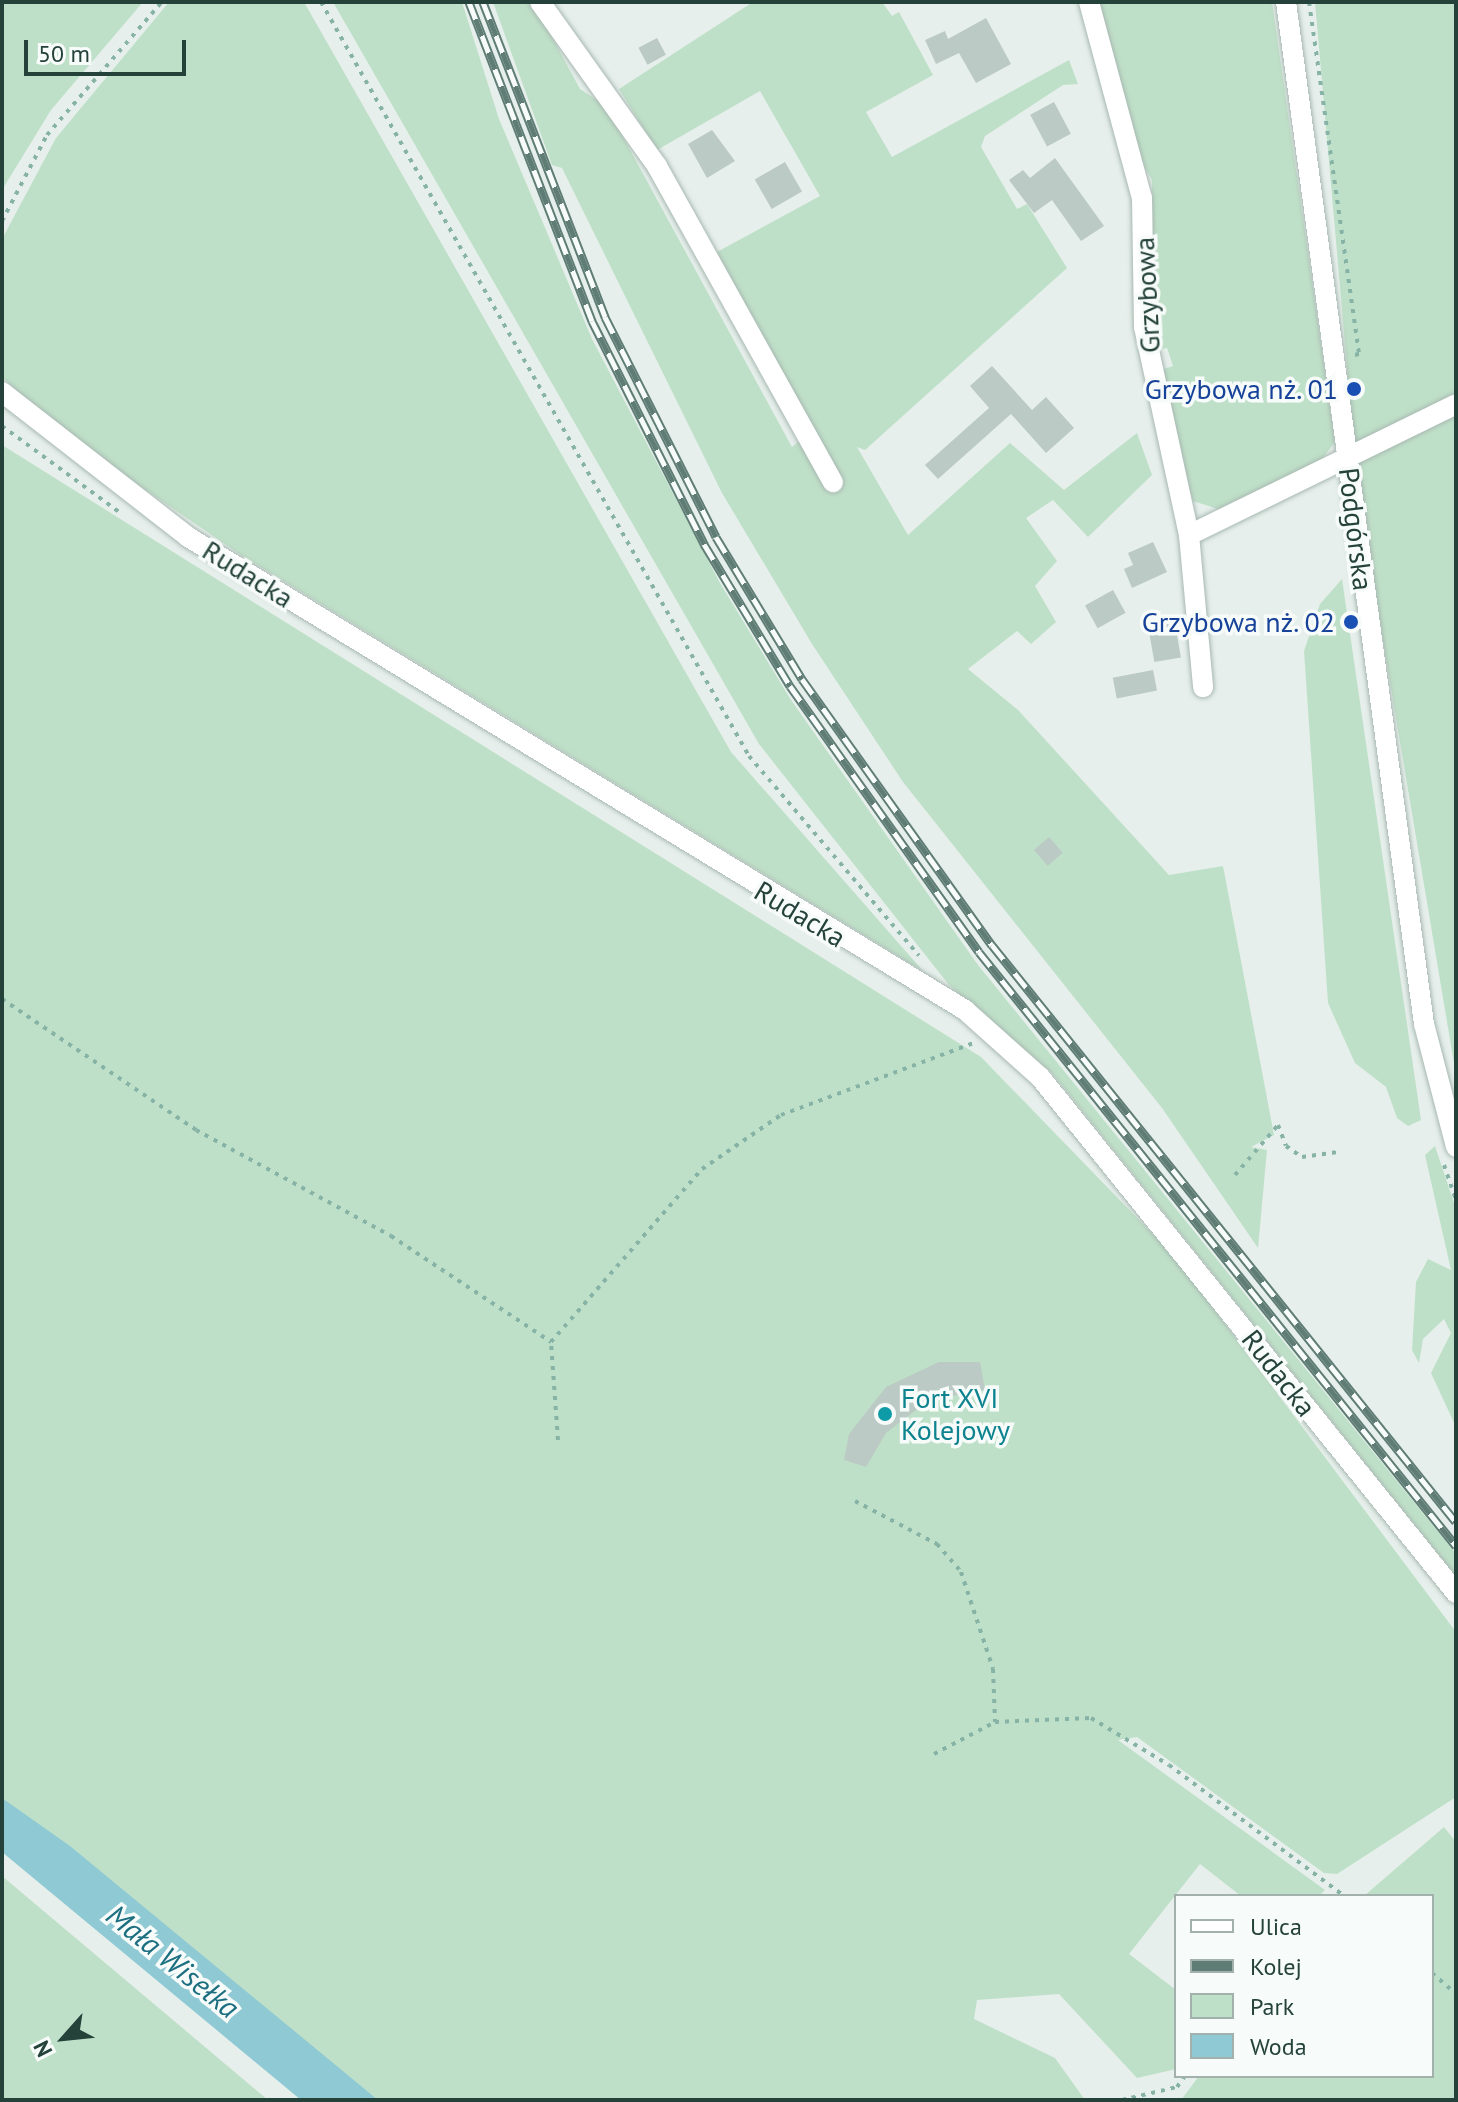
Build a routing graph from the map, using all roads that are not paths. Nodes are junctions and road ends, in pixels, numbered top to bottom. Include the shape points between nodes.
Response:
1 (540, 2) edge
2 (1089, 2) edge
3 (1286, 2) edge
4 (2, 392) edge
5 (1456, 404) edge
6 (1348, 459) junction
7 (833, 482) dead end
8 (1189, 535) junction
9 (1203, 687) dead end
10 (1456, 1147) edge
11 (1456, 1593) edge

1 - 7 street via 657,166
2 - 8 street, Grzybowa via 1142,198 1144,327
3 - 6 street, Podgórska
4 - 11 street, Rudacka via 188,537 965,1010 1040,1077
5 - 6 street
6 - 8 street
6 - 10 street, Podgórska via 1424,1024
8 - 9 street, Grzybowa

